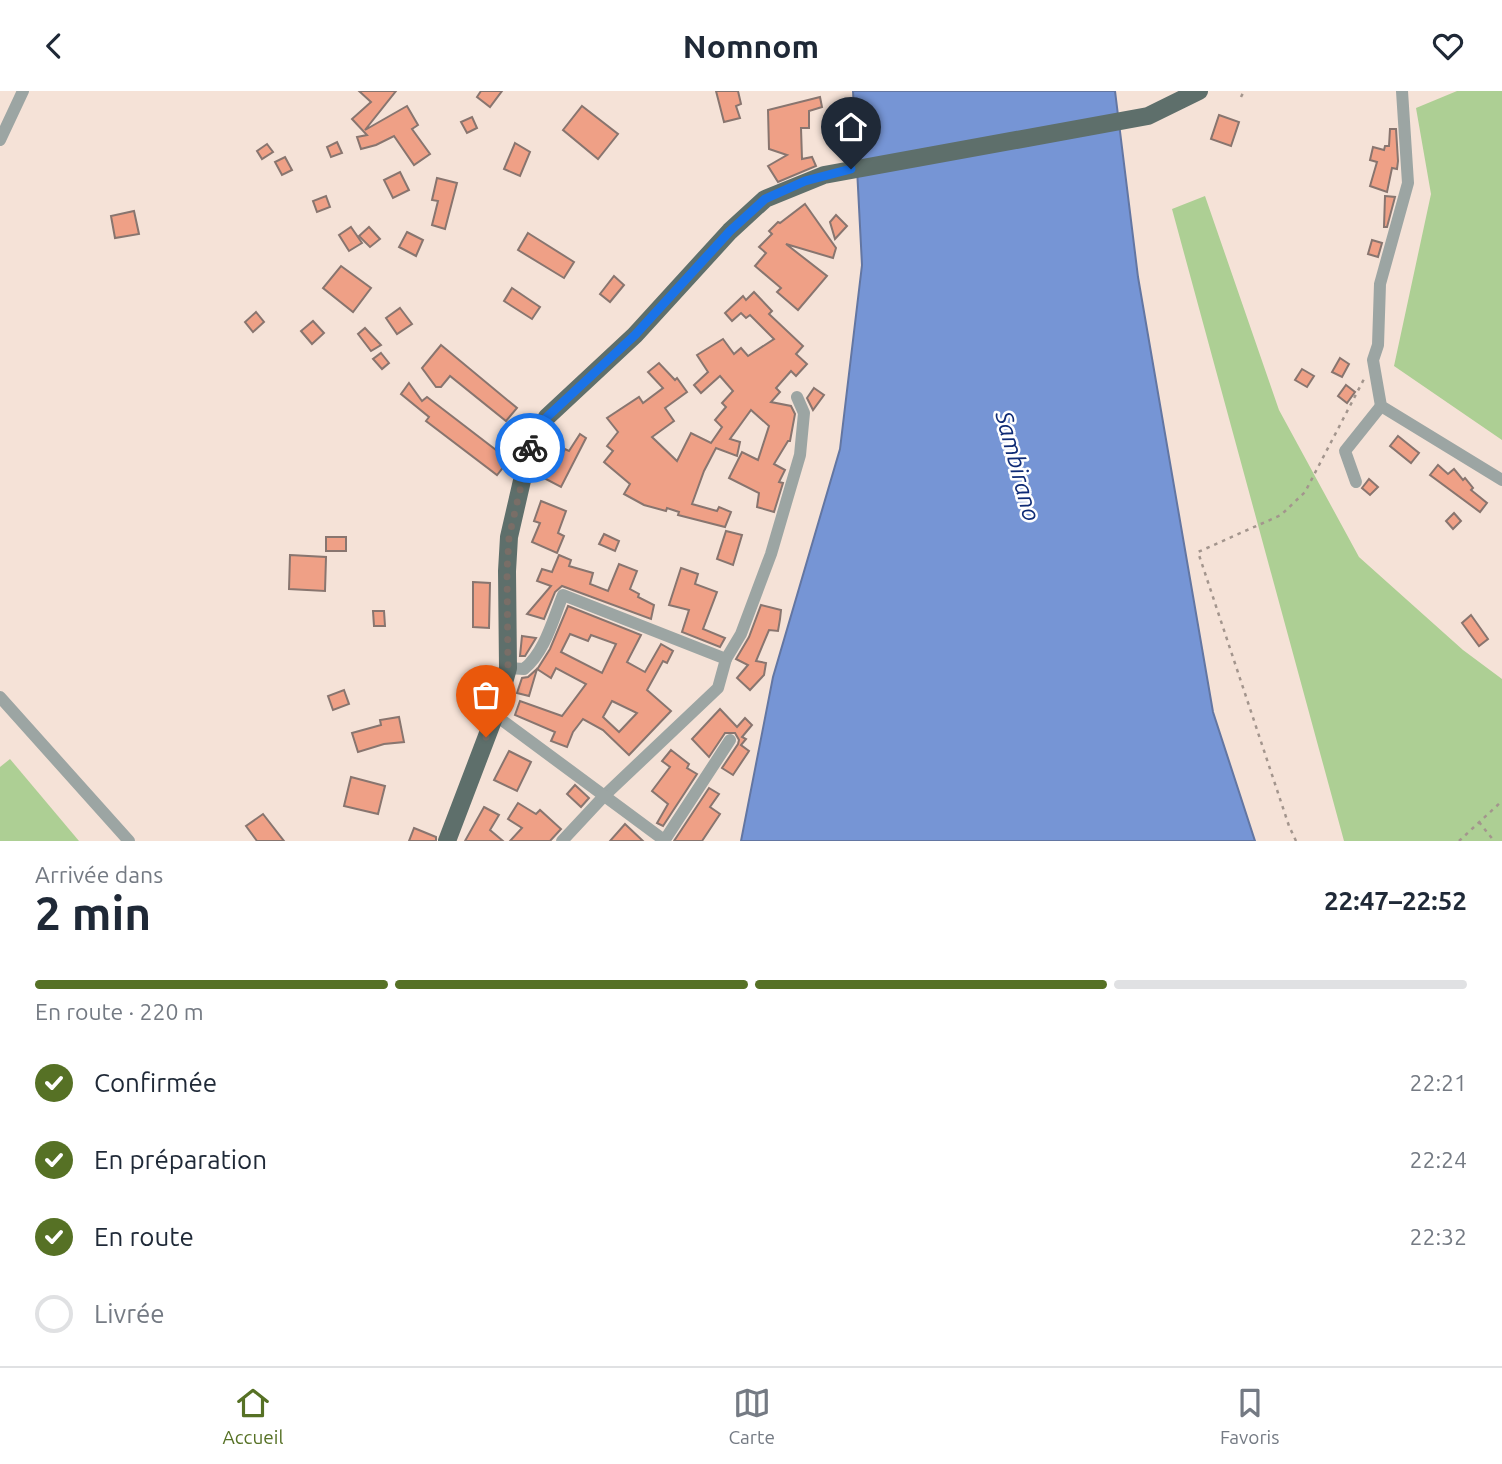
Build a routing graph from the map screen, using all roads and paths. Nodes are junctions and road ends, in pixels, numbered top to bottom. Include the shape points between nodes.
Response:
1 (23, 91) edge
2 (1199, 91) edge
3 (1244, 91) edge
4 (1402, 91) edge
5 (1241, 97) dead end
6 (0, 140) edge
7 (1373, 360) junction
8 (797, 397) dead end
9 (1381, 406) junction
10 (1502, 480) edge
11 (1356, 482) dead end
12 (726, 659) junction
13 (508, 668) junction
14 (0, 697) edge
15 (495, 715) junction
16 (730, 740) dead end
17 (604, 796) junction
18 (1502, 801) edge
19 (1479, 822) junction
20 (129, 841) edge
21 (447, 841) edge
22 (562, 841) edge
23 (664, 841) edge
24 (1296, 841) edge
25 (1460, 841) edge
26 (1493, 841) edge

1 - 6 street
2 - 13 main road via 1148,116 851,169 805,181 765,199 635,335 547,417 530,446 509,537
3 - 5 path
4 - 7 street via 1408,183 1380,284 1378,345
7 - 9 street
7 - 24 path via 1305,492 1281,515 1198,552
8 - 12 street via 804,413 800,455 767,565 741,635
9 - 10 street
9 - 11 street via 1345,451
12 - 13 street via 563,595 530,664 524,669
12 - 17 street via 718,688
13 - 15 main road
14 - 20 street
15 - 17 street
15 - 21 main road
16 - 23 street
17 - 22 street
17 - 23 street
18 - 19 path
19 - 25 path
19 - 26 path

